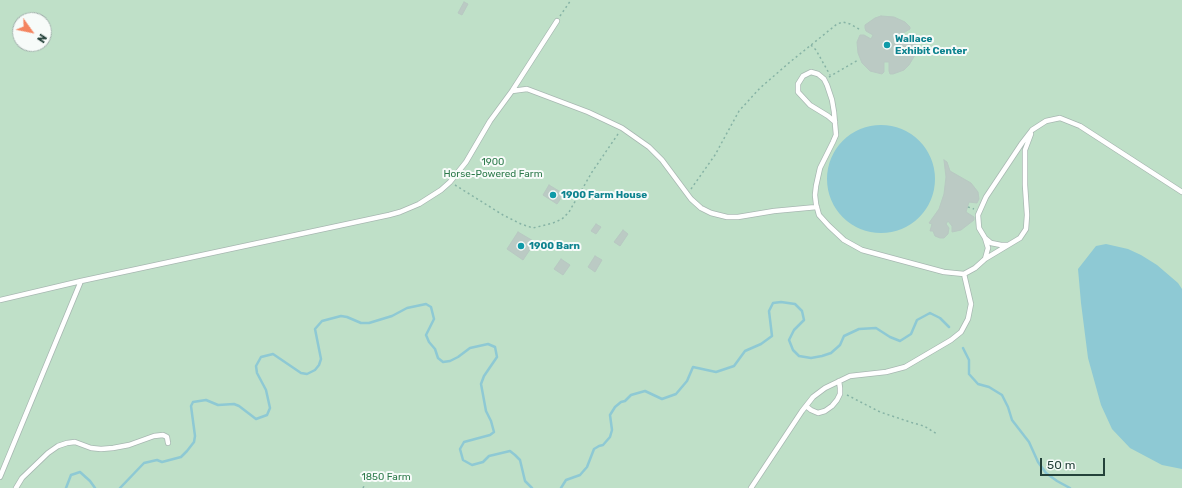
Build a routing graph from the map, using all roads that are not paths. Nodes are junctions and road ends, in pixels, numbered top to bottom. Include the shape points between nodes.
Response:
1 (557, 21) road end
2 (512, 91) junction
3 (835, 122) junction
4 (1032, 130) junction
5 (1182, 192) edge
6 (817, 207) junction
7 (985, 238) junction
8 (1011, 244) junction
9 (985, 259) junction
10 (964, 274) junction
11 (81, 281) junction
12 (0, 300) edge
13 (838, 381) junction
14 (806, 406) junction
15 (168, 443) dead end
16 (0, 477) edge
17 (16, 488) edge
18 (752, 488) edge

1 - 2 lane
2 - 6 lane via 527,89 622,128 649,147 691,199 711,213 738,217
2 - 11 lane via 450,182 420,204 400,212
3 - 3 lane via 832,100 824,79 812,72 802,76 798,92 810,105
3 - 6 lane via 836,134 820,168 815,195
4 - 5 lane via 1054,119 1072,122
4 - 7 lane via 986,197 978,215 979,228
4 - 8 lane via 1025,150 1026,229 1020,238
6 - 10 lane via 819,215 829,226 844,240 862,250 944,272
7 - 8 lane via 991,243
7 - 9 lane via 988,248
8 - 9 lane
9 - 10 lane
10 - 13 lane via 971,304 968,319 961,332 905,367 850,376
11 - 12 lane
11 - 16 lane
13 - 14 lane via 813,397
13 - 14 lane via 840,392 832,406 818,412
14 - 18 lane
15 - 17 lane via 167,437 163,434 113,448 91,448 75,442 58,446 22,478

